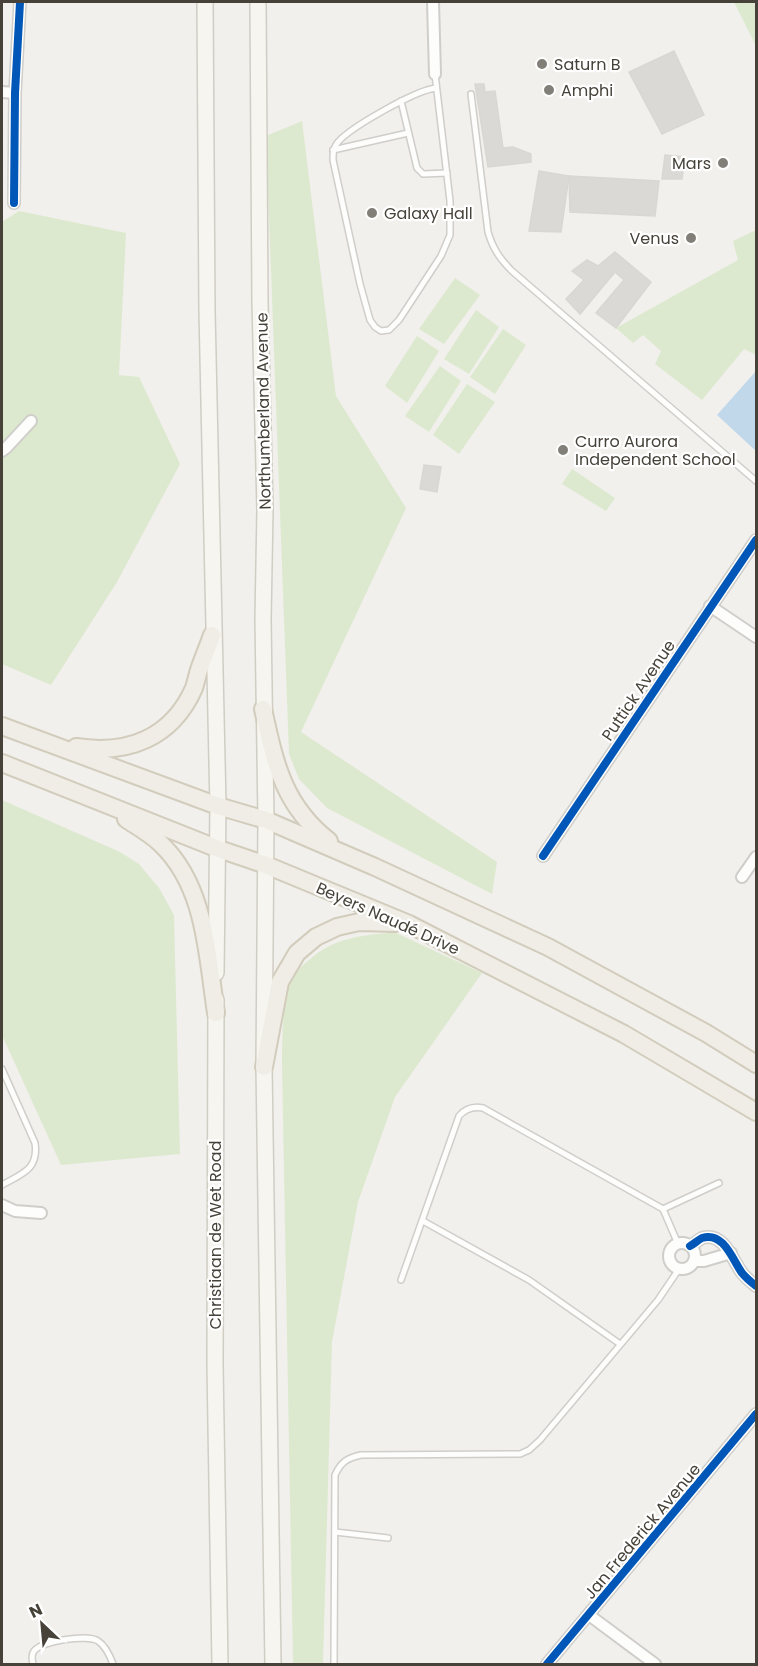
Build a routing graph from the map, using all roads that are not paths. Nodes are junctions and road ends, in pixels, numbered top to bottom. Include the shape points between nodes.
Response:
1 (20, 2) edge
2 (205, 2) edge
3 (258, 2) edge
4 (433, 2) edge
5 (435, 74) joint
6 (436, 88) junction
7 (2, 92) edge
8 (15, 93) junction
9 (471, 94) dead end
10 (401, 101) junction
11 (408, 133) junction
12 (333, 150) junction
13 (447, 173) junction
14 (14, 203) dead end
15 (31, 421) dead end
16 (2, 451) edge
17 (756, 481) edge
18 (756, 540) edge
19 (710, 606) junction
20 (212, 635) junction
21 (756, 637) edge
22 (263, 709) junction
23 (2, 726) edge
24 (45, 742) junction
25 (2, 763) edge
26 (97, 801) junction
27 (218, 806) junction
28 (266, 820) junction
29 (216, 848) junction
30 (345, 854) junction
31 (543, 856) dead end
32 (756, 856) edge
33 (266, 865) junction
34 (742, 877) dead end
35 (409, 924) junction
36 (216, 1013) junction
37 (756, 1064) edge
38 (264, 1067) junction
39 (2, 1069) edge
40 (756, 1112) edge
41 (719, 1183) dead end
42 (2, 1185) edge
43 (2, 1205) edge
44 (663, 1209) junction
45 (41, 1213) dead end
46 (423, 1221) junction
47 (678, 1244) junction
48 (690, 1246) junction
49 (731, 1253) junction
50 (694, 1260) junction
51 (679, 1269) junction
52 (401, 1280) dead end
53 (756, 1286) edge
54 (620, 1344) junction
55 (756, 1414) edge
56 (335, 1532) junction
57 (388, 1538) dead end
58 (589, 1616) junction
59 (334, 1663) dead end
60 (33, 1665) edge
61 (113, 1665) edge
62 (220, 1665) edge
63 (273, 1665) edge
64 (547, 1665) edge
65 (655, 1665) edge

1 - 8 street
2 - 20 main road
3 - 22 main road, Northumberland Avenue via 265,510
4 - 5 street
5 - 6 lane
6 - 10 lane
6 - 13 lane
7 - 8 street
8 - 14 street
9 - 17 lane via 488,232 498,256
10 - 11 lane
10 - 12 lane via 349,133
11 - 12 lane
11 - 13 lane via 417,168 423,174
12 - 13 lane via 360,284 370,320 381,331 389,330 399,320 441,256 450,235
15 - 16 street
18 - 19 street, Puttick Avenue
19 - 21 street
19 - 31 street, Puttick Avenue
20 - 24 main road via 194,687 182,709 160,733 128,746 91,749
20 - 27 main road
22 - 28 main road, Northumberland Avenue
22 - 30 main road via 291,800 316,831
23 - 24 main road
24 - 27 main road
25 - 26 main road, Beyers Naudé Drive
26 - 29 main road, Beyers Naudé Drive
26 - 36 main road via 160,843 191,886 201,916
27 - 28 main road
27 - 29 main road, Christiaan de Wet Road
28 - 30 main road
28 - 33 main road
29 - 33 main road, Beyers Naudé Drive
29 - 36 main road, Christiaan de Wet Road
30 - 37 main road via 548,947
32 - 34 street
33 - 35 main road, Beyers Naudé Drive
33 - 38 main road
35 - 38 main road via 359,922 337,927 316,937 297,953 280,982
35 - 40 main road, Beyers Naudé Drive via 624,1034
36 - 62 main road, Christiaan de Wet Road via 215,1365
38 - 63 main road
39 - 42 lane via 37,1153 32,1166
41 - 44 lane
43 - 45 street via 15,1211
44 - 46 lane via 483,1108 474,1107 459,1116
44 - 47 lane
46 - 52 lane
46 - 54 lane via 529,1280
47 - 48 street
47 - 51 street via 669,1256 671,1264
48 - 49 street via 702,1238 711,1238 722,1242
48 - 50 street
49 - 50 street
49 - 53 street via 742,1273
50 - 51 street via 690,1267
51 - 54 lane
54 - 56 lane via 540,1440 520,1454 361,1455 345,1460 335,1475
55 - 58 street, Jan Frederick Avenue
56 - 57 lane
56 - 59 lane
58 - 64 street, Jan Frederick Avenue
58 - 65 street
60 - 61 lane via 34,1652 41,1646 87,1636 105,1647

